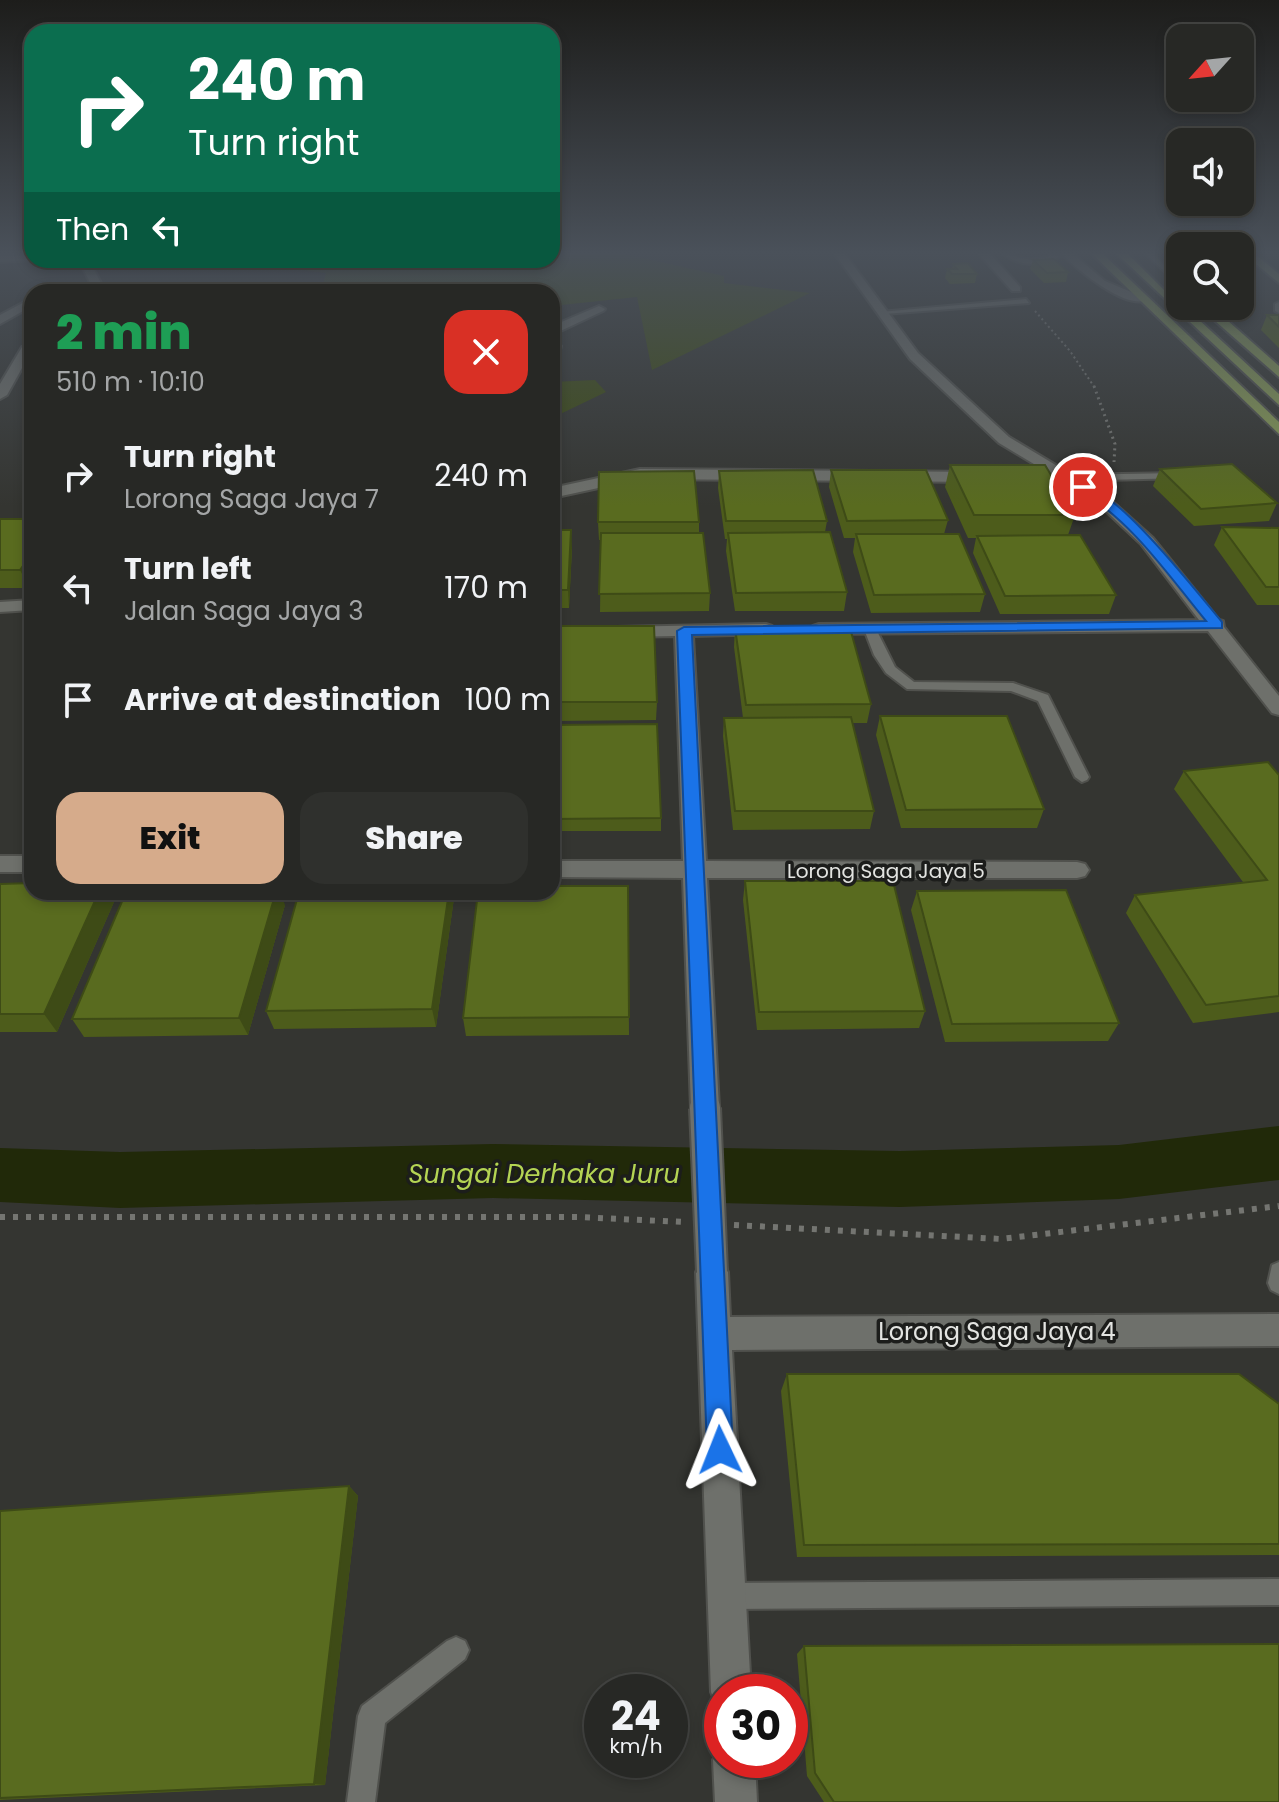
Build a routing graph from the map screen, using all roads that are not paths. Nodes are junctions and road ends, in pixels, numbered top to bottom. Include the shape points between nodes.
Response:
1 (902, 338) edge
2 (1183, 338) edge
3 (1212, 338) edge
4 (1240, 338) edge
5 (24, 353) edge
6 (1279, 373) edge
7 (0, 395) edge
8 (1279, 401) edge
9 (1279, 430) edge
10 (1184, 476) edge
11 (1004, 477) edge
12 (1035, 478) edge
13 (1067, 478) junction
14 (560, 491) edge
15 (24, 606) edge
16 (0, 607) edge
17 (1217, 625) junction
18 (870, 629) junction
19 (611, 631) edge
20 (684, 631) junction
21 (1279, 709) edge
22 (1082, 777) dead end
23 (0, 864) edge
24 (24, 864) edge
25 (560, 869) edge
26 (1077, 870) dead end
27 (695, 871) junction
28 (1279, 1272) edge
29 (1279, 1283) edge
30 (1279, 1330) edge
31 (715, 1334) junction
32 (1279, 1592) edge
33 (726, 1596) junction
34 (456, 1650) dead end
35 (730, 1674) edge
36 (735, 1778) edge
37 (361, 1802) edge
38 (736, 1802) edge

1 - 13 street via 914,356 1004,440
2 - 9 highway
3 - 8 highway
4 - 6 highway
5 - 7 street
10 - 13 lane
11 - 14 street via 640,474
12 - 13 street
13 - 17 street via 1099,497 1147,541
15 - 16 street
17 - 18 street
17 - 21 street
18 - 20 street
18 - 22 lane via 894,676 912,686 1013,687 1043,698
19 - 20 street
20 - 27 street
23 - 24 street
25 - 27 street, Lorong Saga Jaya 5
26 - 27 street, Lorong Saga Jaya 5
27 - 31 street, bridge
28 - 29 lane
30 - 31 street, Lorong Saga Jaya 4
31 - 33 street
32 - 33 lane
33 - 35 street
34 - 37 lane via 372,1716
36 - 38 street

